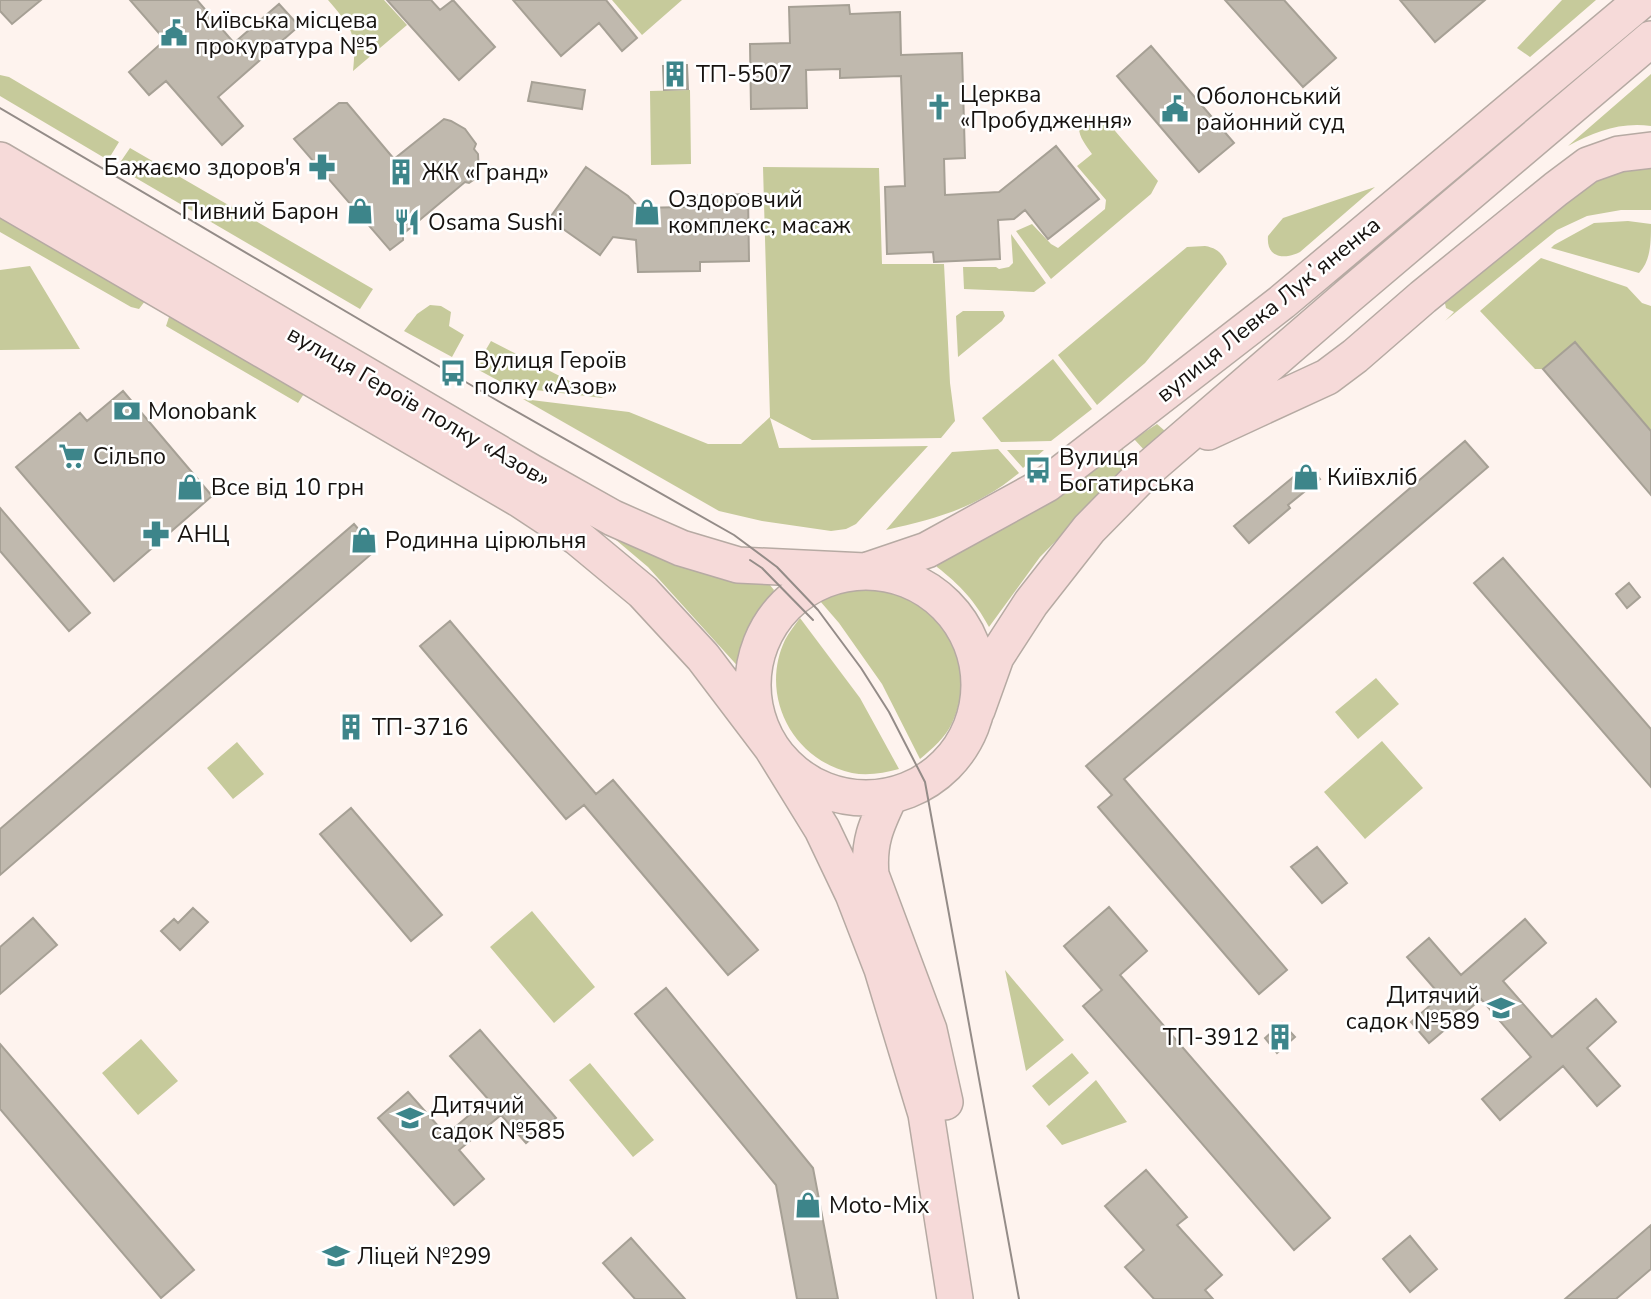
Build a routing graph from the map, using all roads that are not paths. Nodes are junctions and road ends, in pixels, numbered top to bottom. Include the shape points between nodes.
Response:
1 (1642, 0) edge
2 (1651, 38) edge
3 (1651, 150) edge
4 (0, 160) edge
5 (0, 197) edge
6 (1172, 448) junction
7 (865, 571) junction
8 (977, 710) junction
9 (772, 748) junction
10 (890, 796) junction
11 (956, 1299) edge
12 (980, 1299) edge

1 - 7 main road, вулиця Левка Лукʼяненка via 1282,302 1047,484 928,550
2 - 6 main road, вулиця Левка Лукʼяненка
3 - 6 main road via 1619,153 1588,165 1327,377
4 - 7 main road, вулиця Героїв полку «Азов» via 613,518 681,548 738,565
5 - 9 main road, вулиця Героїв полку «Азов» via 384,419 578,538 643,592 703,657
6 - 8 main road, вулиця Левка Лукʼяненка via 1089,529 1031,603 996,657
7 - 8 main road via 899,576 930,590 955,613 972,643 980,676
7 - 9 main road via 831,577 801,592 771,623 757,653 753,686 758,718
8 - 10 main road via 966,739 948,763 925,782
9 - 10 main road via 794,773 823,790 856,798
9 - 11 main road via 822,829 882,969 926,1114
10 - 12 main road via 874,829 871,875 929,1030

